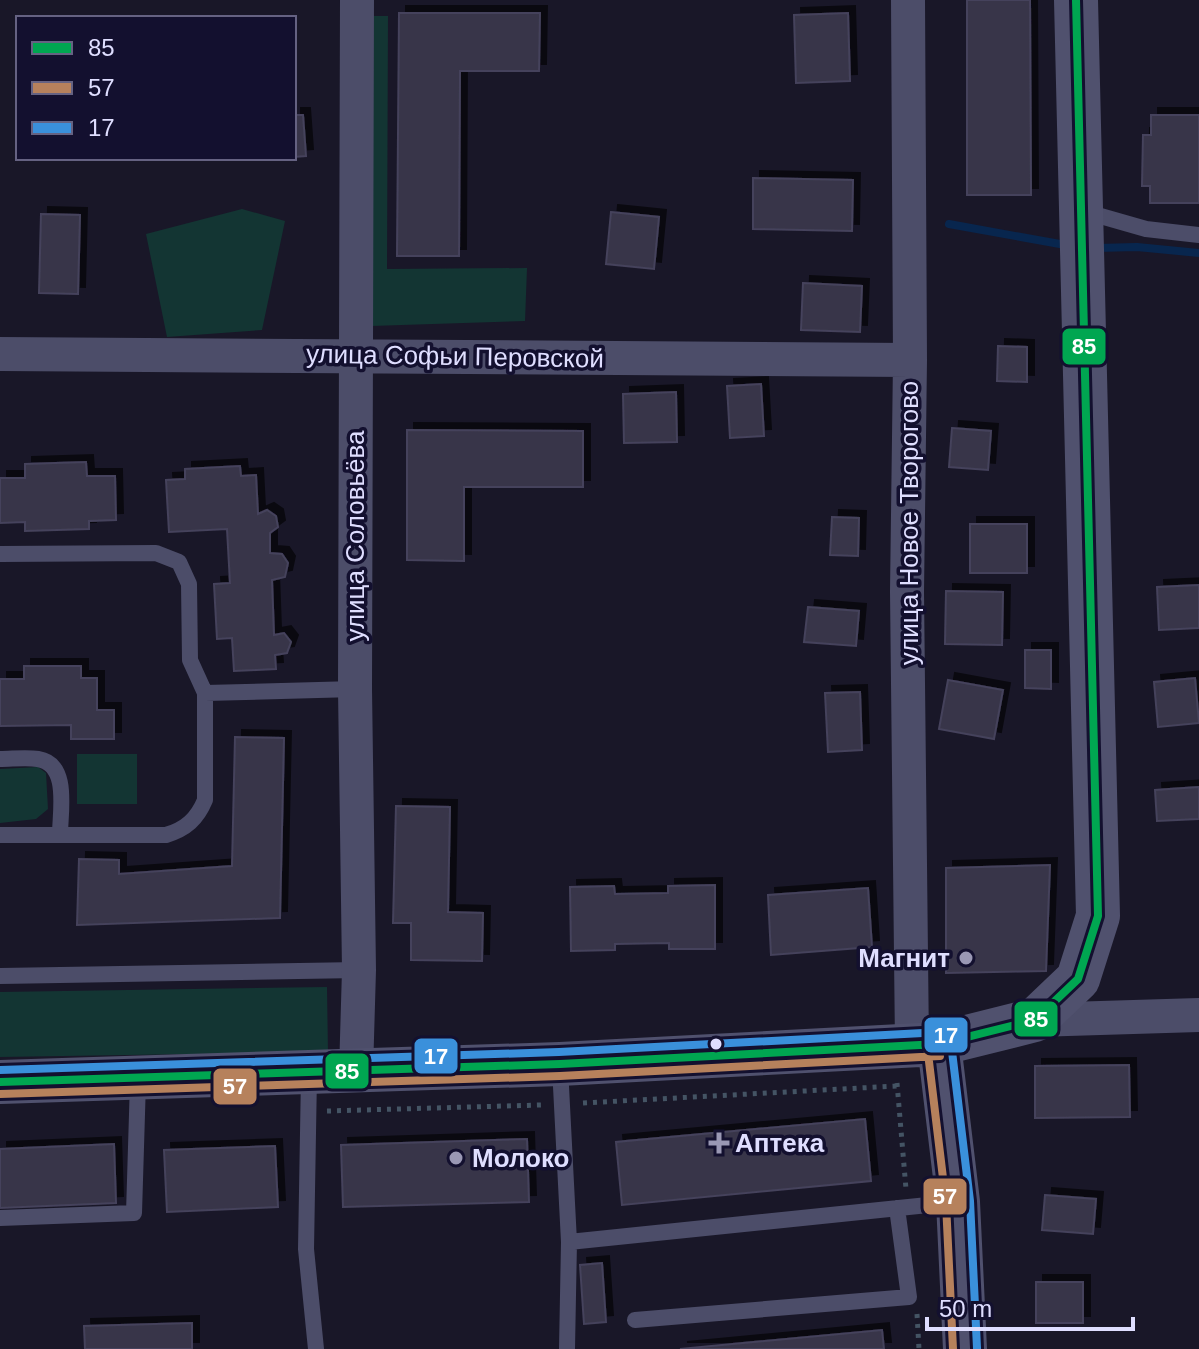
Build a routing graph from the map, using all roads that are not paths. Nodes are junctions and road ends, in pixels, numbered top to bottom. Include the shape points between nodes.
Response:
1 (357, 0) edge
2 (908, 0) edge
3 (1076, 0) edge
4 (1081, 210) junction
5 (1199, 235) edge
6 (0, 354) edge
7 (355, 354) junction
8 (910, 360) junction
9 (0, 554) edge
10 (355, 689) junction
11 (205, 693) junction
12 (0, 759) edge
13 (0, 835) edge
14 (60, 835) junction
15 (359, 970) junction
16 (0, 976) edge
17 (1199, 1015) edge
18 (1035, 1020) junction
19 (926, 1045) junction
20 (560, 1064) junction
21 (356, 1072) junction
22 (309, 1074) junction
23 (138, 1078) junction
24 (0, 1082) edge
25 (958, 1202) junction
26 (897, 1208) junction
27 (0, 1218) edge
28 (569, 1242) junction
29 (635, 1320) dead end
30 (316, 1349) edge
31 (567, 1349) edge
32 (965, 1349) edge

1 - 7 street, улица Соловьёва
2 - 8 street, улица Новое Творогово
3 - 4 street
4 - 5 lane via 1146,229
4 - 18 street via 1098,916 1078,979
6 - 7 street, улица Софьи Перовской
7 - 8 street, улица Софьи Перовской
7 - 10 street, улица Соловьёва
8 - 19 street, улица Новое Творогово via 907,592
9 - 11 lane via 156,553 179,562 189,584 190,660
10 - 11 lane
10 - 15 street, улица Соловьёва
11 - 14 lane via 205,800 190,824 166,835
12 - 14 lane via 38,759 53,765 60,777
13 - 14 lane
15 - 16 lane
15 - 21 street, улица Соловьёва
17 - 18 street
18 - 19 street
19 - 20 street
19 - 25 street
20 - 21 street
20 - 28 lane
21 - 22 street
22 - 23 street
22 - 30 lane via 306,1249
23 - 24 street
23 - 27 lane via 134,1213
25 - 26 lane
25 - 32 street
26 - 28 lane
26 - 29 lane via 909,1297
28 - 31 lane

